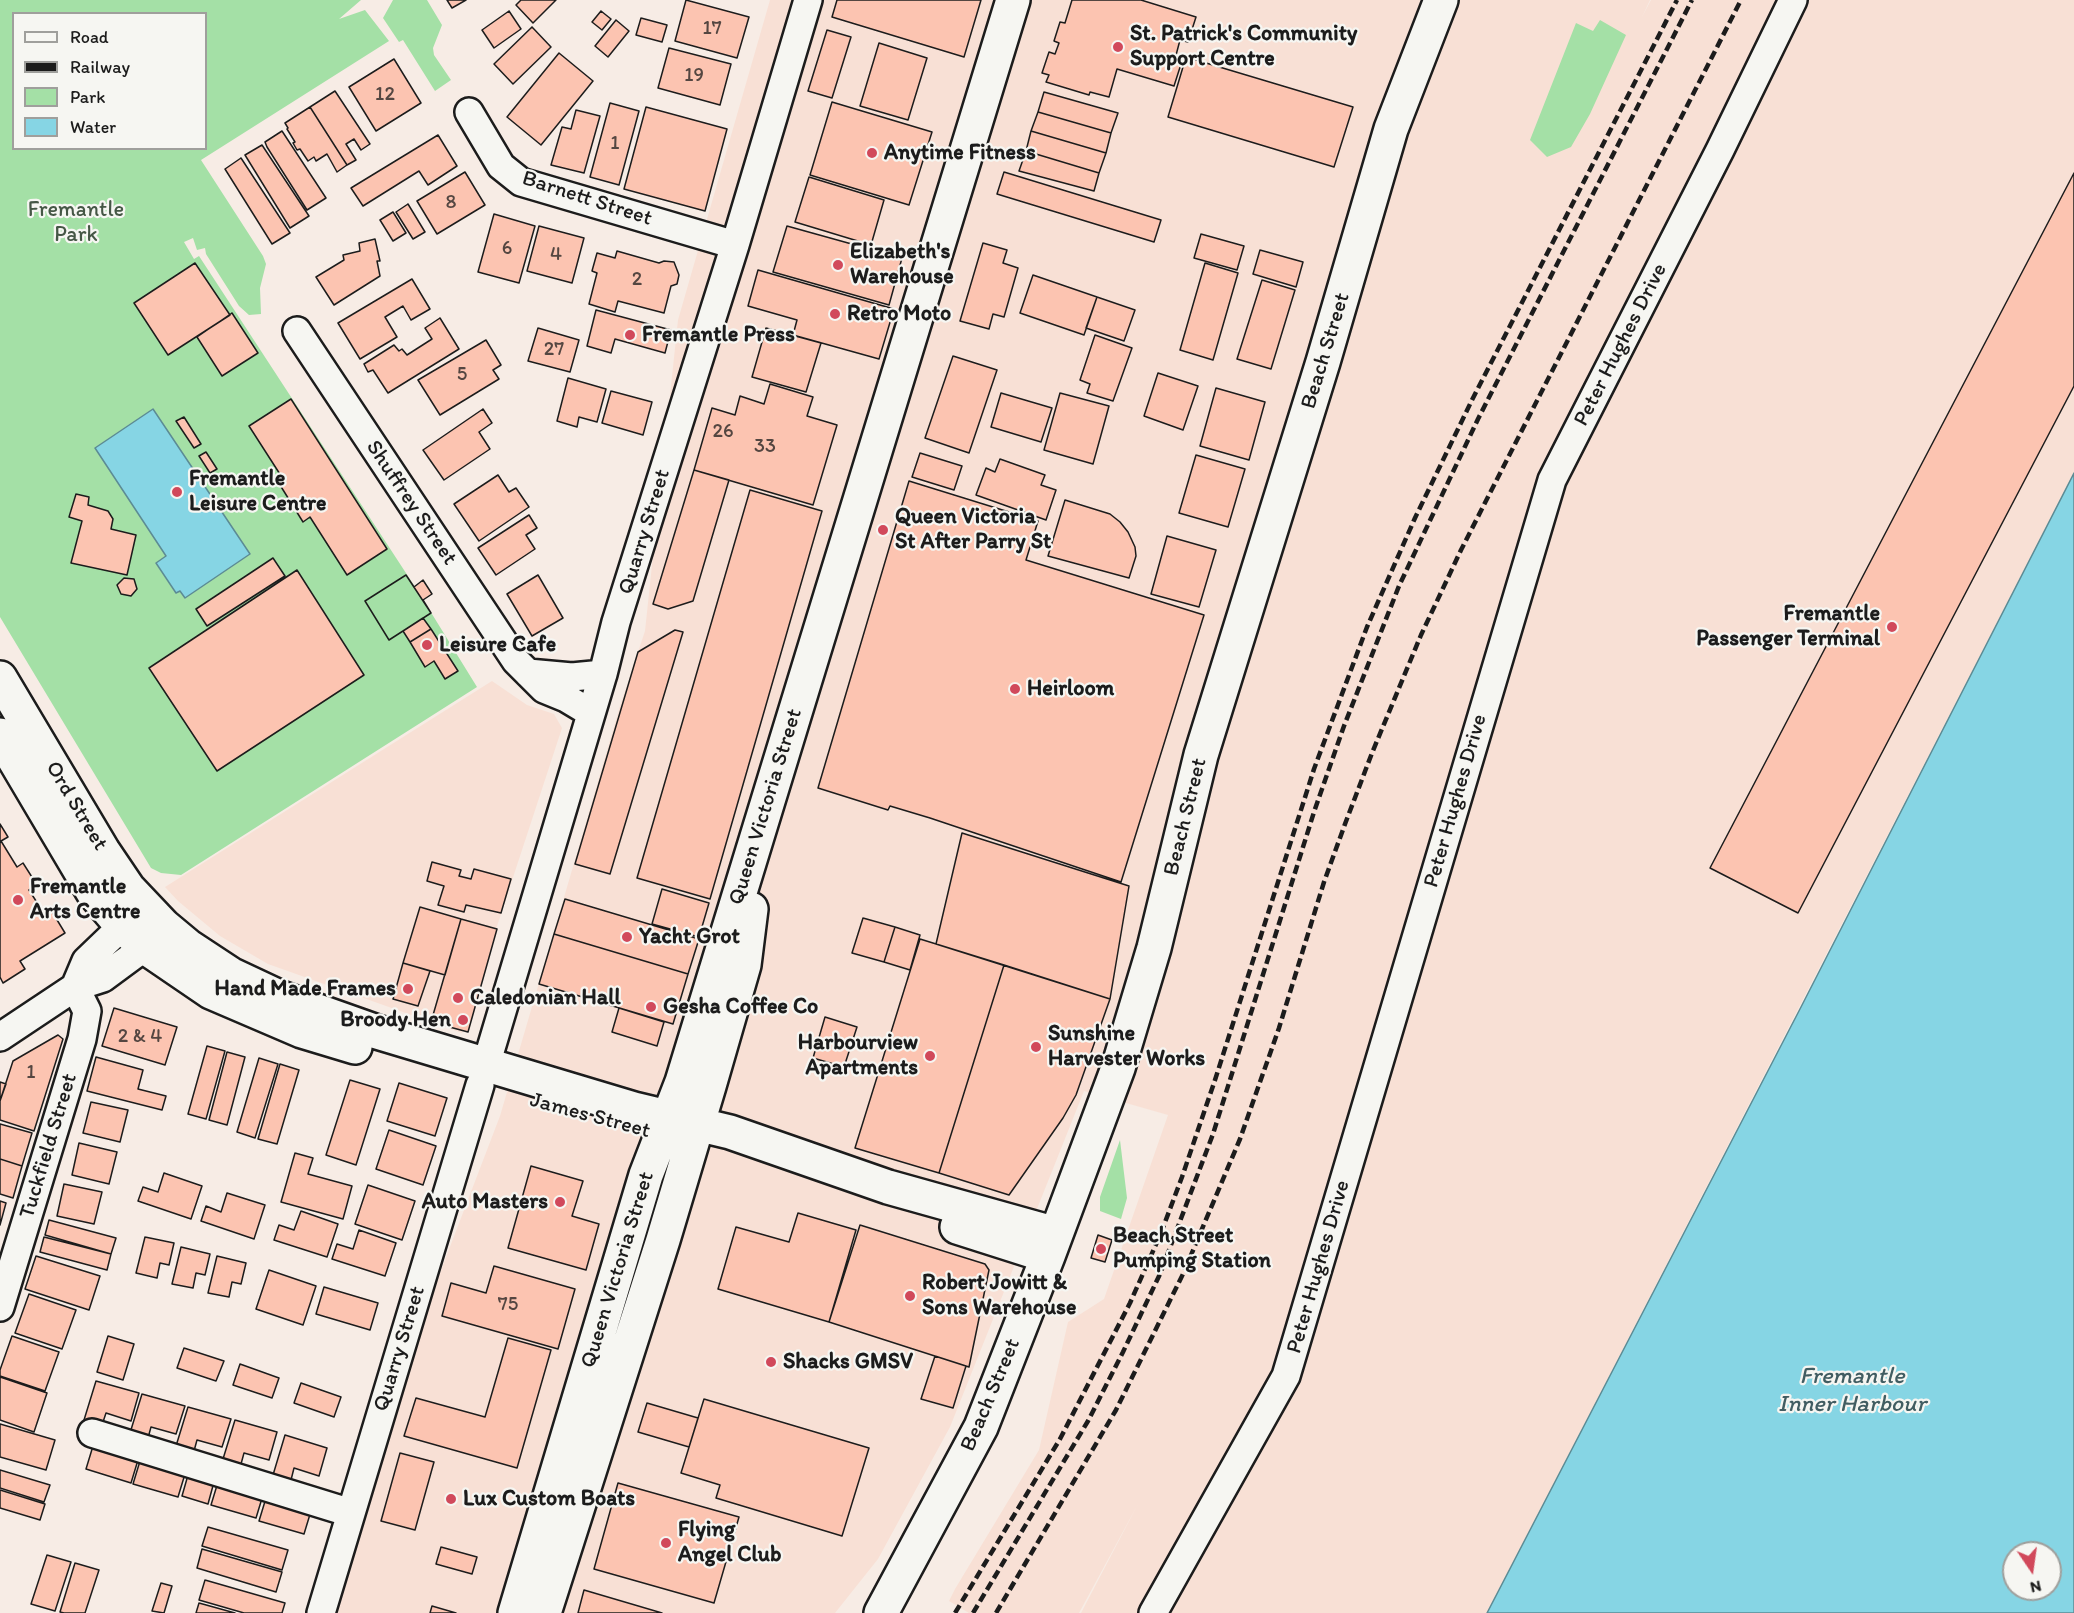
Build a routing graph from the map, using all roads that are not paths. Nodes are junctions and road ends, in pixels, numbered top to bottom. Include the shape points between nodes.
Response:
1 (808, 0) edge
2 (1013, 0) edge
3 (1027, 0) edge
4 (1441, 0) edge
5 (1793, 0) edge
6 (469, 112) dead end
7 (735, 245) junction
8 (297, 331) dead end
9 (528, 673) junction
10 (603, 674) junction
11 (0, 678) edge
12 (591, 713) junction
13 (0, 735) edge
14 (144, 927) junction
15 (75, 987) junction
16 (0, 1037) edge
17 (483, 1075) junction
18 (679, 1130) junction
19 (1052, 1245) junction
20 (0, 1307) edge
21 (92, 1433) dead end
22 (351, 1513) junction
23 (321, 1613) edge
24 (515, 1613) edge
25 (544, 1613) edge
26 (881, 1613) edge
27 (1153, 1613) edge

1 - 7 street, Quarry Street
2 - 18 street, Queen Victoria Street via 686,1071
3 - 18 street, Queen Victoria Street via 751,909 744,965
4 - 19 street, Beach Street via 1391,129 1201,755 1154,948 1118,1068
5 - 27 street, Peter Hughes Drive via 1552,480 1286,1376
6 - 7 street, Barnett Street via 501,166 521,182
7 - 10 street, Quarry Street
8 - 9 street, Shuffrey Street via 516,661
9 - 10 street via 572,677
9 - 12 street, Shuffrey Street via 544,690
10 - 12 street, Quarry Street
11 - 14 street, Ord Street
12 - 17 street, Quarry Street
13 - 14 street, Ord Street via 93,892
14 - 15 street via 103,978
14 - 17 street, James Street via 211,992 273,1020 302,1031
15 - 16 street
15 - 20 street, Tuckfield Street via 87,1011 82,1039
17 - 18 street, James Street via 634,1109
17 - 22 street, Quarry Street
18 - 19 street, James Street via 730,1132
18 - 24 street, Queen Victoria Street via 646,1174
18 - 25 street, Queen Victoria Street via 663,1240
19 - 26 street, Beach Street via 981,1427
21 - 22 street
22 - 23 street, Quarry Street

